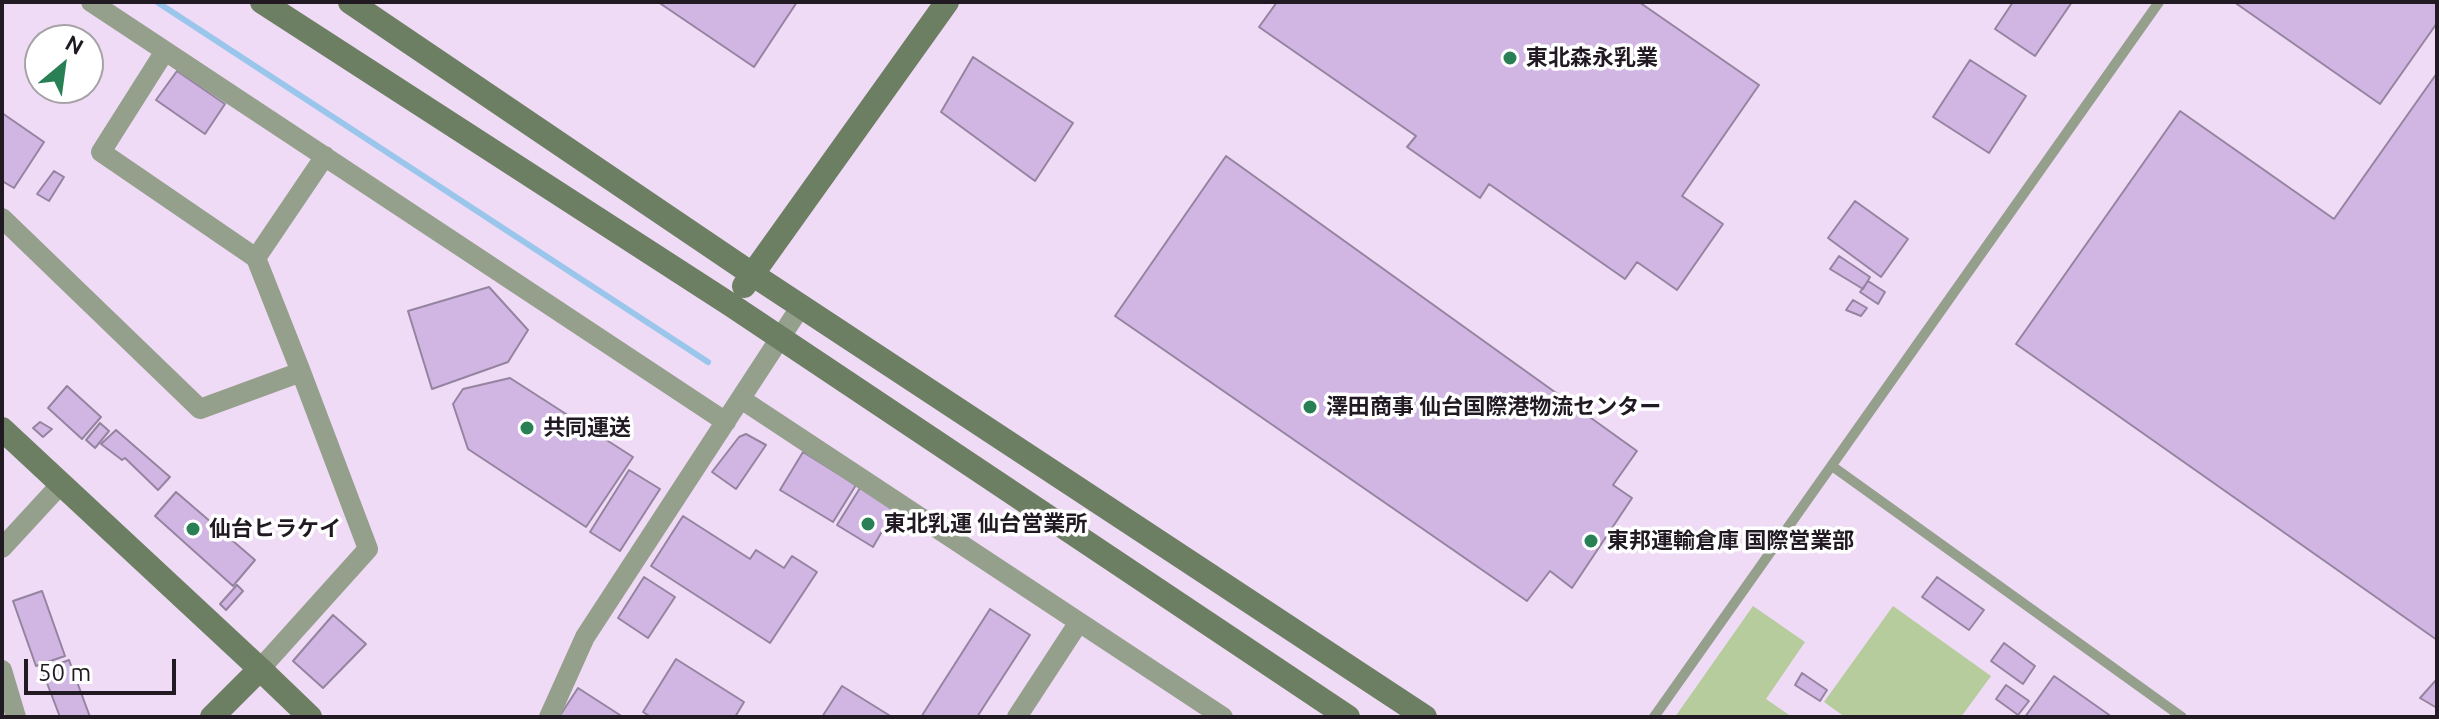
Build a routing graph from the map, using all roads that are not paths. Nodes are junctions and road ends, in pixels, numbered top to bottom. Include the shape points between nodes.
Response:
1 (91, 2) edge
2 (262, 2) edge
3 (350, 2) edge
4 (947, 2) edge
5 (2159, 2) edge
6 (165, 51) junction
7 (325, 156) junction
8 (2, 218) edge
9 (256, 258) junction
10 (752, 274) junction
11 (731, 305) junction
12 (801, 306) junction
13 (779, 339) junction
14 (301, 372) junction
15 (741, 399) junction
16 (726, 422) junction
17 (2, 429) edge
18 (1832, 466) junction
19 (61, 484) junction
20 (2, 548) edge
21 (1079, 622) junction
22 (260, 669) junction
23 (2, 670) edge
24 (16, 717) edge
25 (212, 717) edge
26 (310, 717) edge
27 (549, 717) edge
28 (1017, 717) edge
29 (1223, 717) edge
30 (1348, 717) edge
31 (1425, 717) edge
32 (1654, 717) edge
33 (2182, 717) edge

1 - 6 street
2 - 11 street
3 - 10 street
4 - 10 street
5 - 18 lane
6 - 7 street
6 - 9 street via 101,152
7 - 9 street
7 - 16 street
8 - 14 street via 200,409
9 - 14 street
10 - 11 street
10 - 12 street
11 - 13 street
12 - 13 street
12 - 31 street
13 - 15 street
13 - 30 street
14 - 22 street via 368,549
15 - 16 street
15 - 21 street
16 - 27 street via 585,637
17 - 19 street
18 - 32 lane
18 - 33 lane
19 - 20 street
19 - 22 street
21 - 28 street
21 - 29 street
22 - 25 street
22 - 26 street
23 - 24 street

